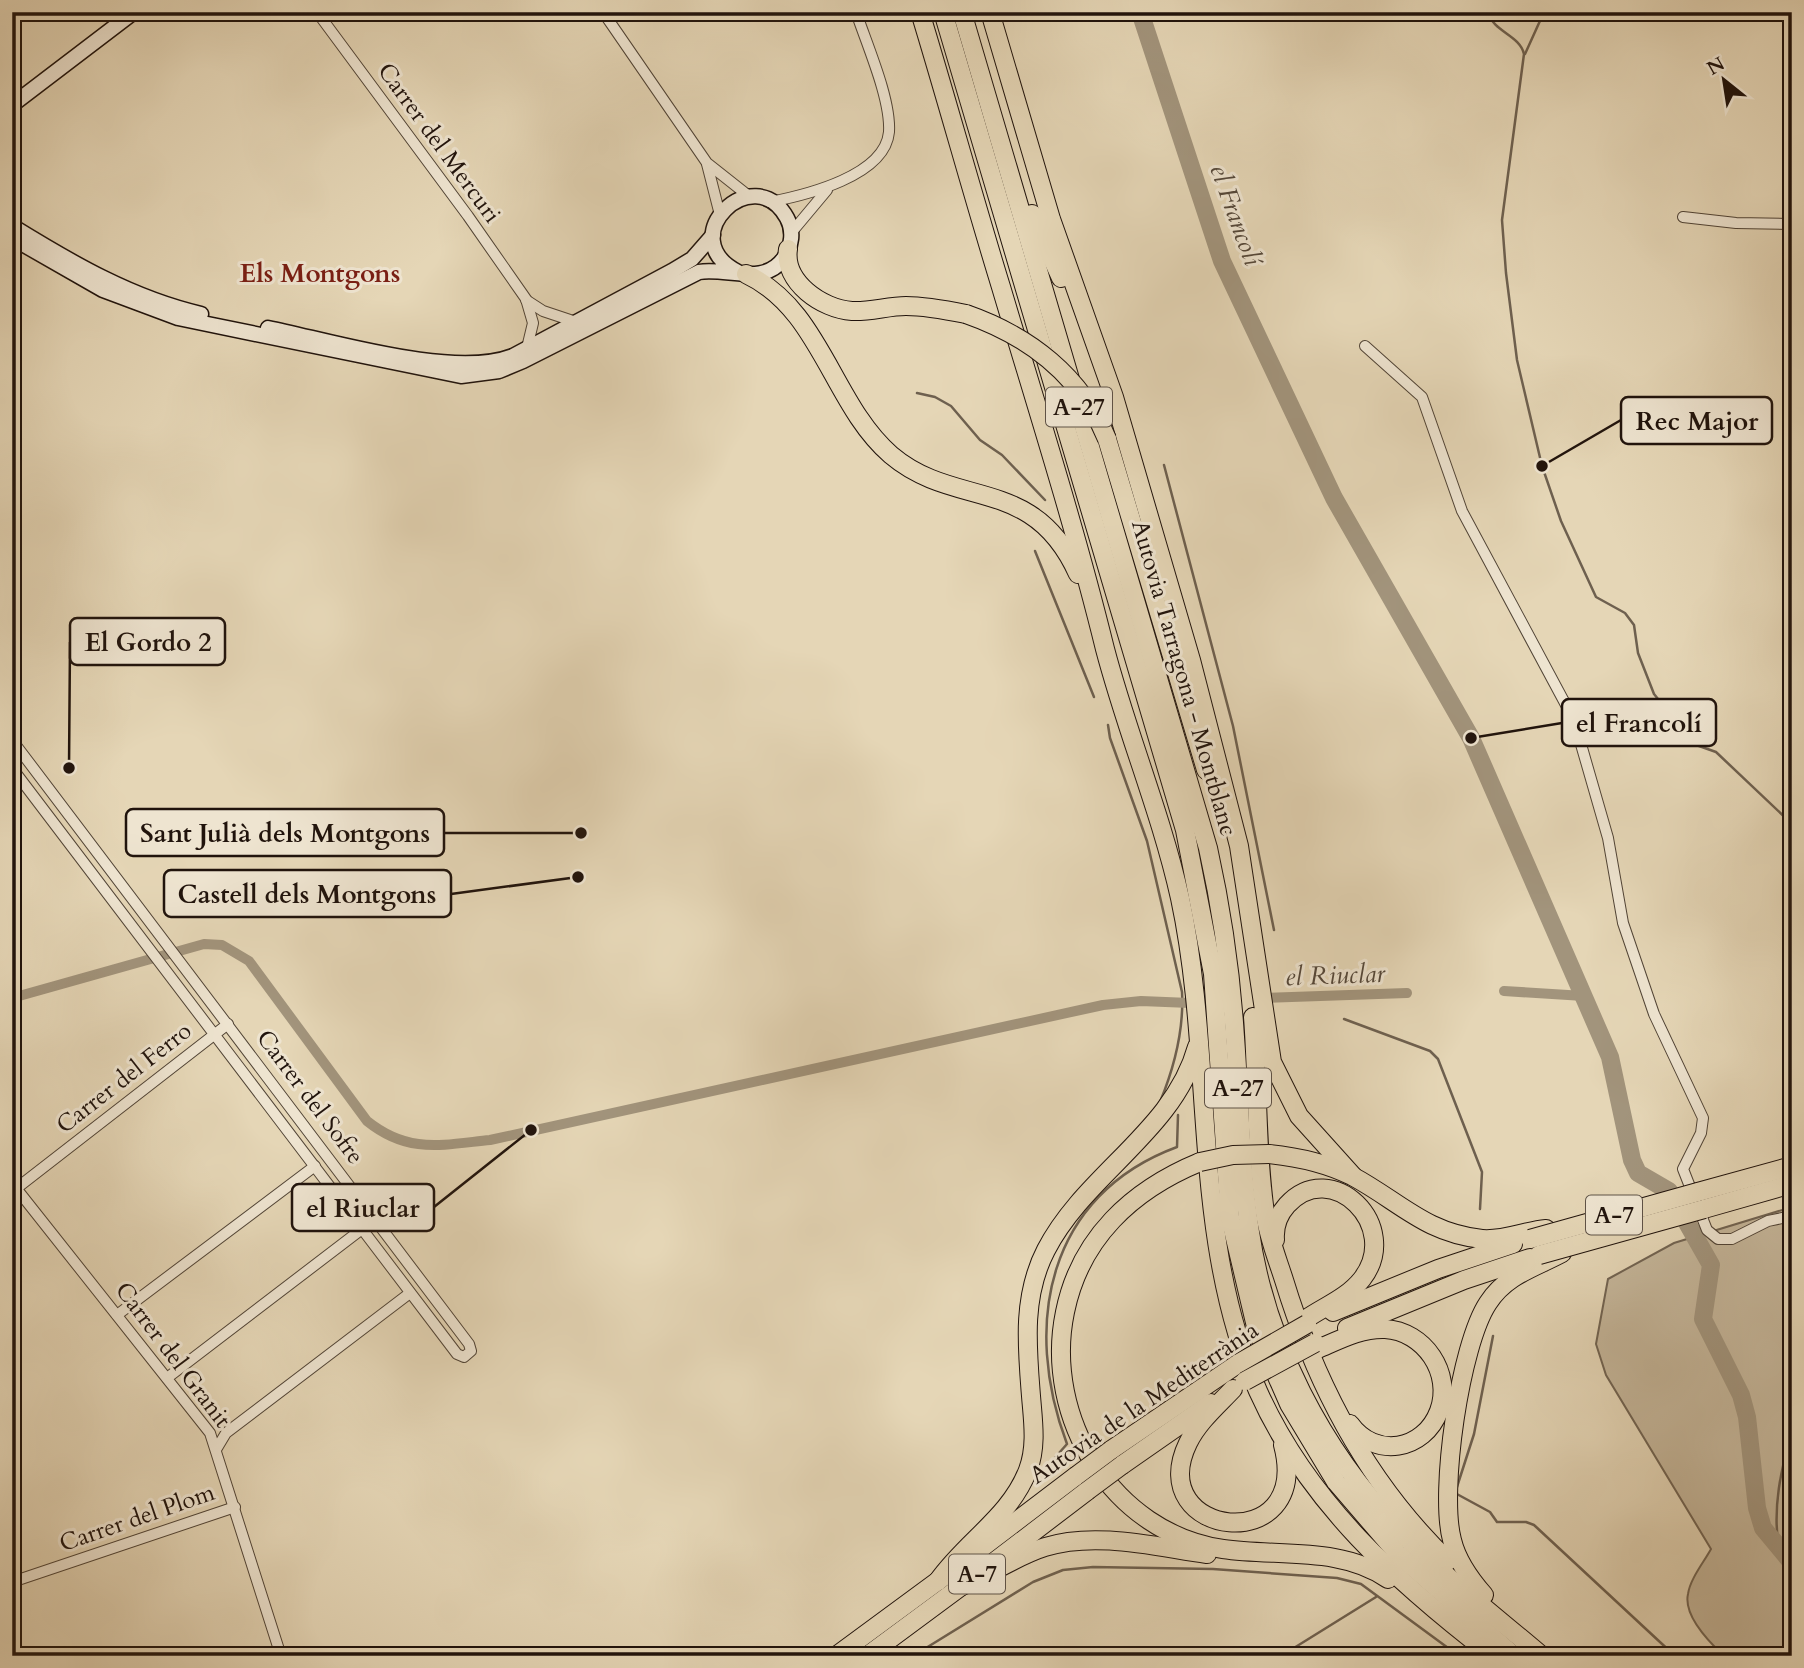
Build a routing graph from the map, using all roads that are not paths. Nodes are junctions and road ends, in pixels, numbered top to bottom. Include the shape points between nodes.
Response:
1 (134, 12) edge
2 (317, 12) edge
3 (603, 12) edge
4 (856, 12) edge
5 (920, 12) edge
6 (927, 12) edge
7 (943, 12) edge
8 (962, 12) edge
9 (990, 12) edge
10 (944, 92) junction
11 (12, 105) edge
12 (707, 163) junction
13 (1012, 175) junction
14 (832, 185) junction
15 (750, 197) junction
16 (771, 201) junction
17 (719, 215) junction
18 (1683, 216) dead end
19 (1792, 224) edge
20 (12, 226) edge
21 (713, 235) junction
22 (12, 238) edge
23 (790, 241) junction
24 (742, 273) junction
25 (526, 299) junction
26 (1083, 317) junction
27 (577, 322) junction
28 (1365, 345) dead end
29 (527, 348) junction
30 (1056, 464) junction
31 (1121, 615) junction
32 (1105, 648) junction
33 (12, 740) edge
34 (12, 768) edge
35 (1222, 785) junction
36 (1229, 843) junction
37 (228, 1024) junction
38 (212, 1036) junction
39 (1200, 1036) junction
40 (315, 1166) junction
41 (1792, 1166) edge
42 (1353, 1176) junction
43 (1792, 1184) edge
44 (14, 1187) edge
45 (1701, 1200) junction
46 (1792, 1216) edge
47 (362, 1229) junction
48 (1529, 1236) junction
49 (1277, 1257) junction
50 (1540, 1259) junction
51 (410, 1293) junction
52 (117, 1315) junction
53 (1302, 1325) junction
54 (1316, 1346) junction
55 (1293, 1362) junction
56 (167, 1378) junction
57 (1321, 1380) junction
58 (1239, 1385) junction
59 (1277, 1428) junction
60 (217, 1448) junction
61 (1081, 1484) junction
62 (235, 1507) junction
63 (1303, 1555) junction
64 (938, 1581) junction
65 (12, 1582) edge
66 (962, 1586) junction
67 (1484, 1595) junction
68 (281, 1656) edge
69 (836, 1656) edge
70 (867, 1656) edge
71 (1493, 1656) edge
72 (1514, 1656) edge
73 (1542, 1656) edge
74 (1551, 1656) edge

1 - 11 main road
2 - 25 street, Carrer del Mercuri
3 - 12 street
4 - 14 street via 888,114 889,134 875,160
5 - 10 highway
6 - 10 highway
7 - 31 highway, Autovia Tarragona - Montblanc / A-27
8 - 13 highway, Autovia Tarragona - Montblanc / A-27
9 - 26 highway
10 - 30 highway
12 - 15 street
12 - 17 street
13 - 26 highway
13 - 55 highway, Autovia Tarragona - Montblanc / A-27 via 1208,848 1229,968 1250,1232 1271,1319
14 - 16 street
14 - 23 street via 815,201
15 - 16 main road
15 - 17 main road via 735,201
16 - 23 main road via 785,215
17 - 21 main road
18 - 19 street
20 - 29 main road via 118,286 185,310 449,365 488,363
21 - 24 main road via 719,256
21 - 27 main road via 692,258
22 - 24 main road via 103,290 177,318 461,376 499,371 523,361 699,272
23 - 24 main road via 772,269
23 - 36 highway, bridge via 788,262 799,283 818,300 853,311 914,306 966,314 1008,331 1051,360 1083,396 1107,439
24 - 32 highway via 786,301 864,424 895,458 930,478 1006,501 1046,527 1071,560
25 - 27 street, Carrer del Mercuri via 543,311
25 - 29 street, Carrer del Mercuri via 533,323
26 - 35 highway via 1114,397 1191,660
27 - 29 main road
28 - 46 street via 1422,397 1462,511 1574,720 1608,838 1623,923 1654,1014 1703,1118 1701,1133 1683,1169 1707,1230 1718,1239 1732,1239 1768,1221
30 - 31 highway via 1110,599
30 - 32 highway
31 - 72 highway, Autovia Tarragona - Montblanc / A-27 via 1185,830 1206,925 1228,1204 1257,1331 1284,1395 1336,1482 1398,1554
32 - 39 highway via 1177,886
33 - 37 street, Carrer del Sofre
34 - 38 street, Carrer del Sofre
35 - 36 highway
35 - 42 highway via 1246,881 1272,1062 1299,1116
36 - 49 highway via 1247,950 1265,1215
37 - 38 street, Carrer del Ferro
37 - 51 street, Carrer del Sofre via 471,1351 464,1357 457,1354
38 - 40 street, Carrer del Sofre
38 - 44 street, Carrer del Ferro
39 - 59 highway via 1210,1189 1222,1281 1240,1346
39 - 64 highway via 1182,1087 1073,1210 1045,1251 1032,1286 1027,1323 1034,1426 1029,1467 1008,1507 955,1557
40 - 47 street, Carrer del Sofre
40 - 52 street
41 - 45 highway, Autovia de la Mediterrània / A-7
42 - 48 highway via 1441,1230 1485,1239
42 - 63 highway, bridge via 1309,1160 1269,1154 1200,1162 1161,1180 1106,1225 1084,1259 1063,1322 1060,1361 1065,1399 1077,1434 1116,1494 1169,1530 1205,1545
43 - 45 highway, Autovia de la Mediterrània / A-7
44 - 52 street, Carrer del Granit
45 - 48 highway, Autovia de la Mediterrània / A-7, bridge
45 - 50 highway, Autovia de la Mediterrània / A-7, bridge
47 - 51 street, Carrer del Sofre
47 - 56 street
48 - 53 highway, Autovia de la Mediterrània / A-7
49 - 53 highway via 1279,1218 1289,1203 1305,1193 1329,1190 1346,1196 1360,1206 1370,1222 1374,1250 1363,1277
49 - 57 highway
50 - 54 highway, Autovia de la Mediterrània / A-7 via 1400,1304
50 - 67 highway via 1488,1304 1469,1347 1461,1391 1447,1514 1457,1555
51 - 60 street via 226,1433
52 - 56 street, Carrer del Granit
53 - 61 highway, Autovia de la Mediterrània / A-7, bridge via 1111,1450
54 - 55 highway, Autovia de la Mediterrània, bridge
54 - 57 highway via 1360,1332 1396,1331 1428,1351 1440,1373 1442,1396 1425,1432 1404,1445 1381,1447 1354,1430
55 - 58 highway, Autovia de la Mediterrània / A-7, bridge
55 - 73 highway, A-27 via 1339,1454 1390,1520
56 - 60 street, Carrer del Granit
57 - 67 highway via 1340,1420 1385,1489 1441,1555
58 - 59 highway via 1196,1430 1183,1455 1184,1489 1200,1512 1221,1523 1242,1524 1272,1507 1281,1494 1287,1468
58 - 61 highway, Autovia de la Mediterrània / A-7, bridge via 1122,1465
59 - 71 highway via 1308,1478 1351,1531 1406,1585
60 - 62 street, Carrer del Granit
61 - 64 highway, Autovia de la Mediterrània / A-7
61 - 66 highway, Autovia de la Mediterrània / A-7
62 - 65 street, Carrer del Plom
62 - 68 street, Carrer del Granit
63 - 66 highway via 1232,1557 1101,1541 1065,1542 1032,1552
63 - 71 highway via 1338,1558 1377,1571 1448,1628
64 - 69 highway, Autovia de la Mediterrània / A-7
66 - 70 highway, Autovia de la Mediterrània / A-7
67 - 74 highway

